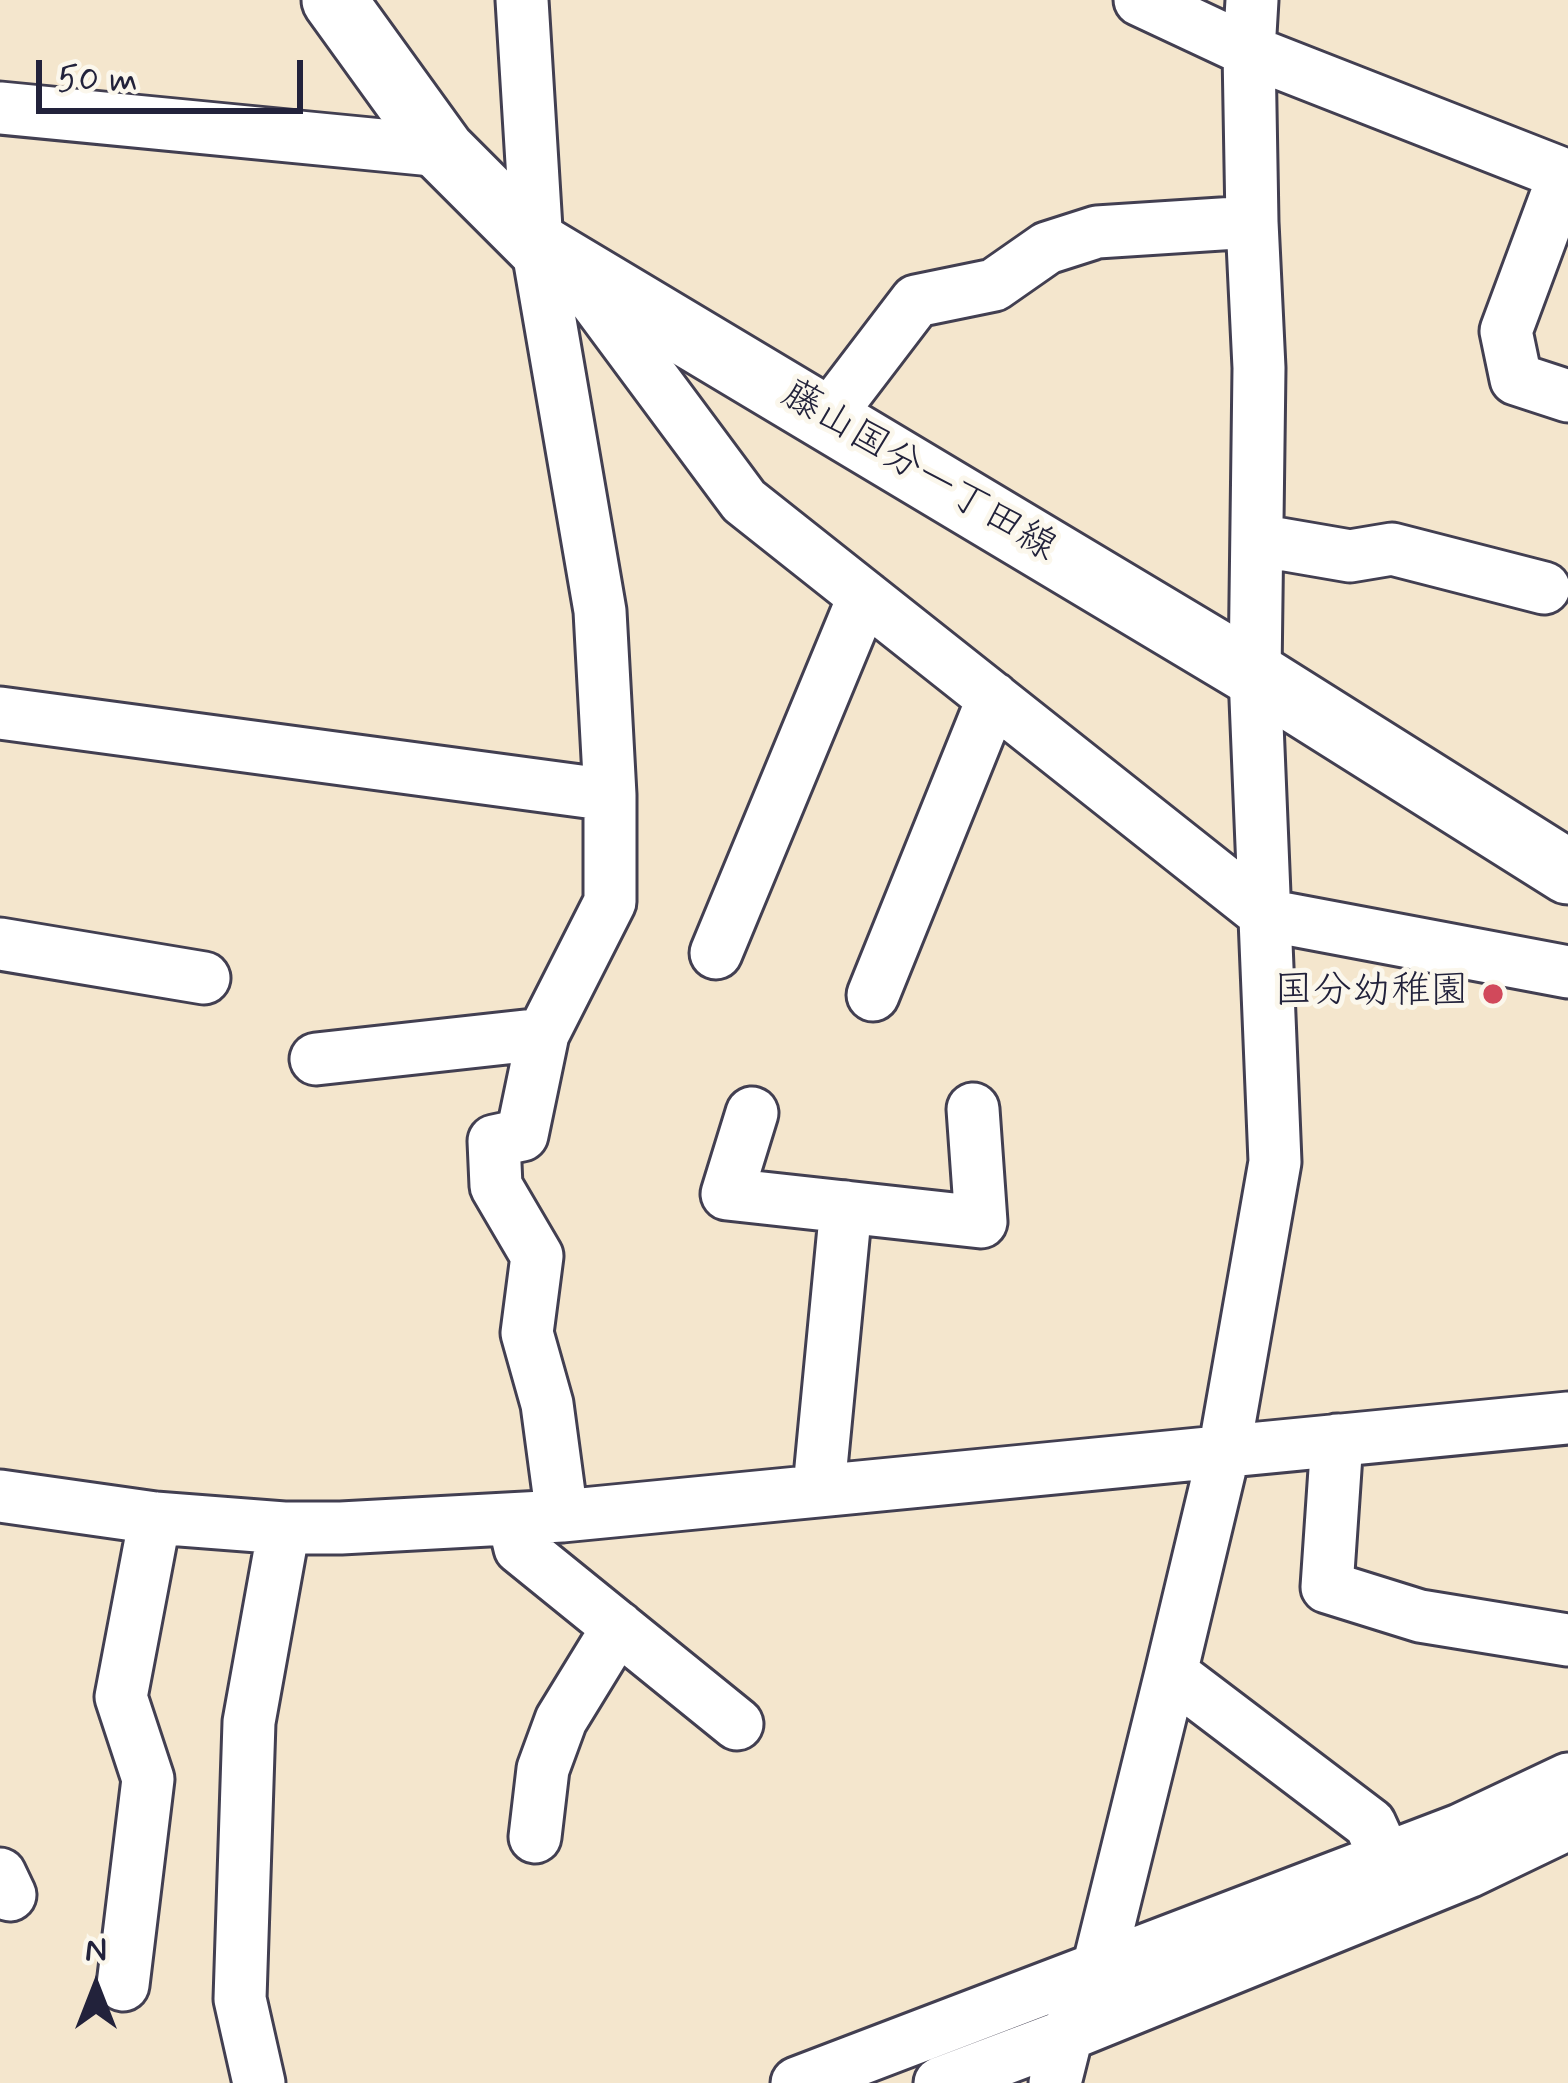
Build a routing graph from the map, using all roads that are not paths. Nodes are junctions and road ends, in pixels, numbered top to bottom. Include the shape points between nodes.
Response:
1 (334, 0) edge
2 (522, 0) edge
3 (1140, 0) edge
4 (1252, 0) edge
5 (1249, 51) junction
6 (0, 108) edge
7 (443, 152) junction
8 (1566, 176) edge
9 (1252, 222) junction
10 (552, 254) junction
11 (1568, 396) edge
12 (826, 419) junction
13 (1257, 540) junction
14 (1544, 587) dead end
15 (864, 596) junction
16 (1255, 675) junction
17 (993, 698) junction
18 (0, 713) edge
19 (610, 795) junction
20 (1568, 872) edge
21 (1266, 914) junction
22 (0, 944) edge
23 (716, 953) dead end
24 (1568, 972) edge
25 (204, 978) dead end
26 (873, 995) dead end
27 (543, 1034) junction
28 (316, 1059) dead end
29 (973, 1109) dead end
30 (752, 1113) dead end
31 (846, 1207) junction
32 (1568, 1418) edge
33 (1336, 1440) junction
34 (1223, 1452) junction
35 (819, 1488) junction
36 (0, 1496) edge
37 (538, 1517) junction
38 (155, 1518) junction
39 (284, 1528) junction
40 (618, 1627) junction
41 (1568, 1640) edge
42 (1171, 1673) junction
43 (737, 1724) dead end
44 (1568, 1779) edge
45 (1568, 1824) edge
46 (535, 1837) dead end
47 (1386, 1859) junction
48 (1096, 1972) junction
49 (123, 1985) dead end
50 (1061, 2059) edge
51 (260, 2083) edge
52 (797, 2083) edge
53 (940, 2083) edge

1 - 7 main road, 藤山国分一丁田線
2 - 10 street
3 - 5 street
4 - 5 street
5 - 8 street
5 - 9 street
6 - 7 street
7 - 10 main road, 藤山国分一丁田線
8 - 11 street via 1506,332 1516,379
9 - 12 street via 1097,232 1047,248 994,285 916,301
9 - 13 street
10 - 12 main road, 藤山国分一丁田線
10 - 15 street via 744,501
10 - 19 street via 601,610
12 - 16 main road, 藤山国分一丁田線
13 - 14 street via 1350,556 1391,549
13 - 16 street
15 - 17 street
15 - 23 street
16 - 20 main road, 藤山国分一丁田線
16 - 21 street
17 - 21 street
17 - 26 street
18 - 19 street
19 - 27 street via 610,902
21 - 24 street
21 - 34 street via 1275,1162
22 - 25 street
27 - 28 street
27 - 37 street via 522,1135 494,1141 496,1186 537,1256 527,1333 548,1404
29 - 31 street via 981,1222
30 - 31 street via 728,1194
31 - 35 street
32 - 33 street
33 - 34 street
33 - 41 street via 1327,1587 1420,1616
34 - 35 street
34 - 42 street
35 - 37 street
36 - 38 street
37 - 39 street
37 - 40 street via 520,1548
38 - 39 street
38 - 49 street via 121,1697 148,1779
39 - 51 street via 249,1723 240,1999
40 - 43 street
40 - 46 street via 561,1720 543,1769
42 - 47 street via 1370,1824
42 - 48 street
44 - 47 street
45 - 50 street
47 - 48 street
48 - 50 street
48 - 52 street
50 - 53 street

